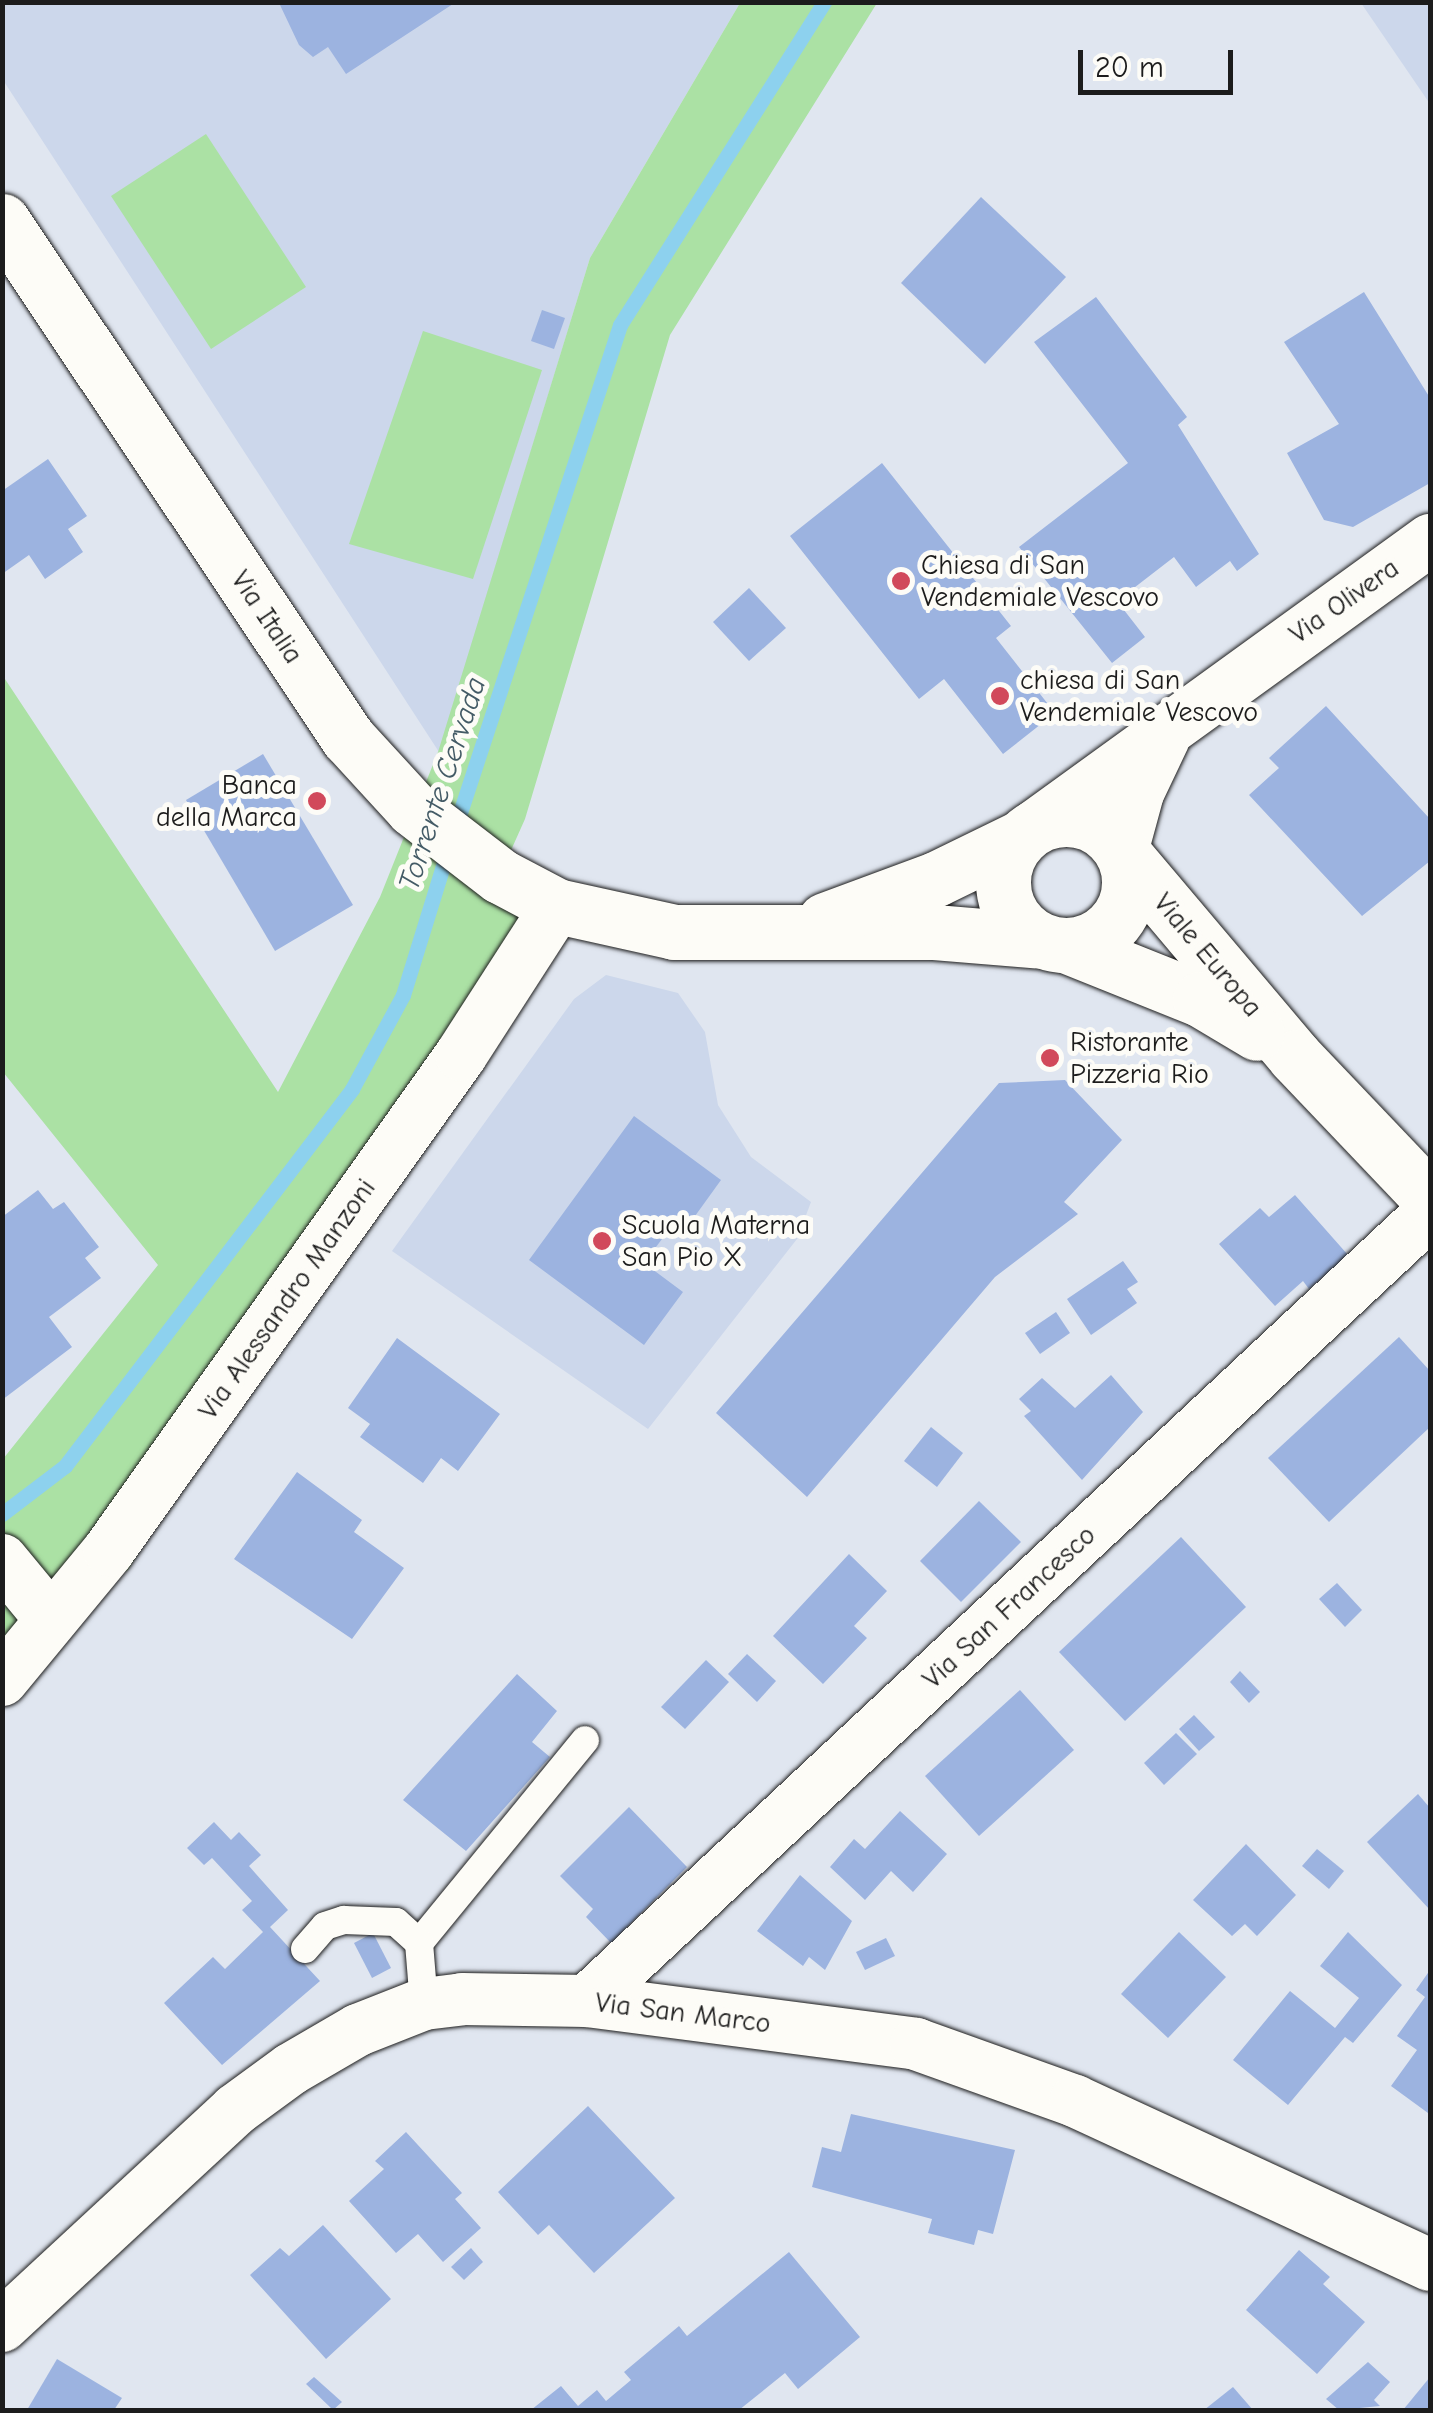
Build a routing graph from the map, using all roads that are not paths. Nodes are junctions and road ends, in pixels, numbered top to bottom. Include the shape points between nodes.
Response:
1 (2, 221) edge
2 (1430, 540) edge
3 (1164, 737) junction
4 (1028, 832) junction
5 (1122, 852) junction
6 (557, 906) junction
7 (614, 923) joint
8 (788, 934) junction
9 (1054, 943) junction
10 (1295, 1056) junction
11 (1430, 1199) edge
12 (1430, 1213) edge
13 (6, 1564) edge
14 (49, 1618) junction
15 (2, 1680) edge
16 (585, 1740) dead end
17 (418, 1943) junction
18 (306, 1948) dead end
19 (587, 2001) junction
20 (424, 2004) junction
21 (1430, 2265) edge
22 (2, 2326) edge

1 - 6 street, Via Italia via 348,738 413,809 500,876
2 - 3 street, Via Olivera
3 - 4 street, Via Olivera
3 - 5 street, Via Olivera via 1138,793
4 - 5 street via 1074,819 1109,836
4 - 8 street, Viale Europa via 936,879
4 - 9 street via 1009,855 1004,896 1026,930
5 - 9 street via 1128,873 1119,914 1105,931
5 - 10 street, Viale Europa
6 - 7 street, Via Italia
6 - 14 street, Via Alessandro Manzoni via 461,1055 120,1535
7 - 8 street, Viale Europa via 674,932
8 - 9 street, Viale Europa via 934,932
9 - 10 street, Viale Europa via 1200,999
10 - 11 street, Viale Europa
12 - 19 street, Via San Francesco
13 - 14 street
14 - 15 street, Via Alessandro Manzoni
16 - 17 lane
17 - 18 lane via 396,1922 373,1918 325,1926
17 - 20 lane
19 - 20 street, Via San Marco
19 - 21 street, Via San Marco via 854,2033 964,2058 1075,2100
20 - 22 street, Via San Marco via 358,2030 235,2110

